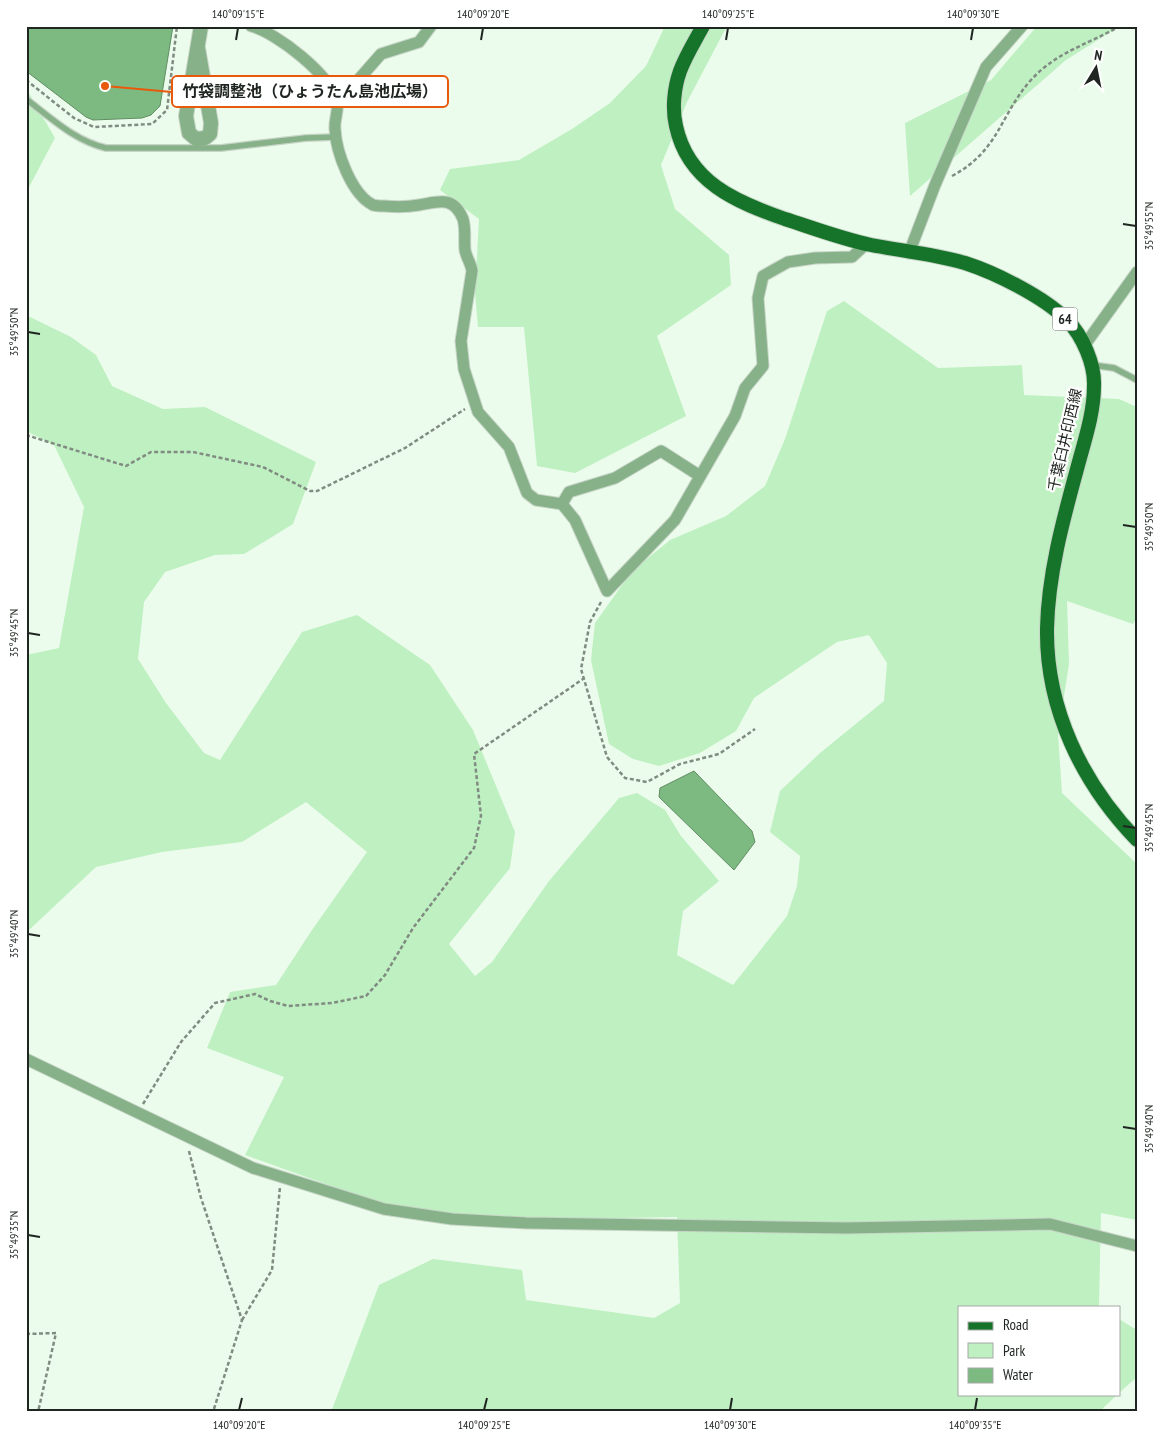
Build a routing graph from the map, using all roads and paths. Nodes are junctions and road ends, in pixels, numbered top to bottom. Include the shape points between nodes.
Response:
1 (177, 26) edge
2 (200, 26) edge
3 (251, 26) edge
4 (431, 26) edge
5 (704, 26) edge
6 (1022, 26) edge
7 (1120, 26) edge
8 (198, 48) junction
9 (26, 80) edge
10 (26, 99) edge
11 (338, 103) junction
12 (336, 138) junction
13 (935, 185) junction
14 (866, 244) junction
15 (909, 253) junction
16 (1137, 272) edge
17 (1084, 346) junction
18 (1092, 365) junction
19 (1137, 380) edge
20 (475, 403) junction
21 (26, 435) edge
22 (700, 476) junction
23 (562, 504) junction
24 (607, 592) junction
25 (583, 679) junction
26 (755, 729) dead end
27 (1137, 840) edge
28 (26, 1059) edge
29 (137, 1114) junction
30 (186, 1137) junction
31 (281, 1178) junction
32 (1137, 1246) edge
33 (242, 1320) junction
34 (26, 1334) edge
35 (38, 1412) edge
36 (214, 1412) edge

1 - 9 path via 167,110 152,124 94,127 74,118
2 - 8 street
3 - 11 street via 274,35 296,52 330,88
4 - 11 street via 419,42 381,54
5 - 14 main road, 千葉臼井印西線 / 64 via 679,73 674,98 678,138 688,159 702,177 747,206
6 - 13 street via 986,67
7 - 13 path via 1066,51 1032,78 977,160
8 - 8 street via 210,134 196,139 189,132 186,116
10 - 12 lane via 68,132 90,144 106,148 230,147 306,138
11 - 12 street via 334,126
12 - 20 street via 344,169 360,193 373,205 418,205 436,200 455,207 463,220 465,252 471,261 472,271 461,341 464,369
13 - 15 street
14 - 15 main road, 千葉臼井印西線 / 64
14 - 22 street via 852,257 788,262 763,276 758,298 763,366 745,388 735,416
15 - 17 main road, 千葉臼井印西線 / 64 via 967,264 1026,292 1067,320
16 - 17 street
17 - 18 main road, 千葉臼井印西線 / 64
18 - 19 lane via 1114,368
18 - 27 main road, 千葉臼井印西線 / 64 via 1095,385 1090,420 1055,561 1047,628 1050,670 1068,740 1086,776 1115,818
20 - 21 path via 405,448 317,491 310,491 263,467 193,452 151,452 126,466
20 - 23 street via 478,412 509,447 528,494 536,500
22 - 23 street via 660,452 615,478 569,492
22 - 24 street via 675,520
23 - 24 street via 575,520
24 - 25 path via 590,622 581,669
25 - 26 path via 607,757 625,778 647,782 680,764 719,754
25 - 29 path via 474,754 482,816 474,848 413,928 385,976 366,996 332,1003 288,1006 255,994 215,1003 181,1042
28 - 29 street
29 - 30 street
30 - 31 street
30 - 33 path via 201,1198
31 - 32 street via 384,1210 452,1220 846,1228 1050,1224
31 - 33 path via 272,1270
33 - 36 path
34 - 35 path via 56,1333

